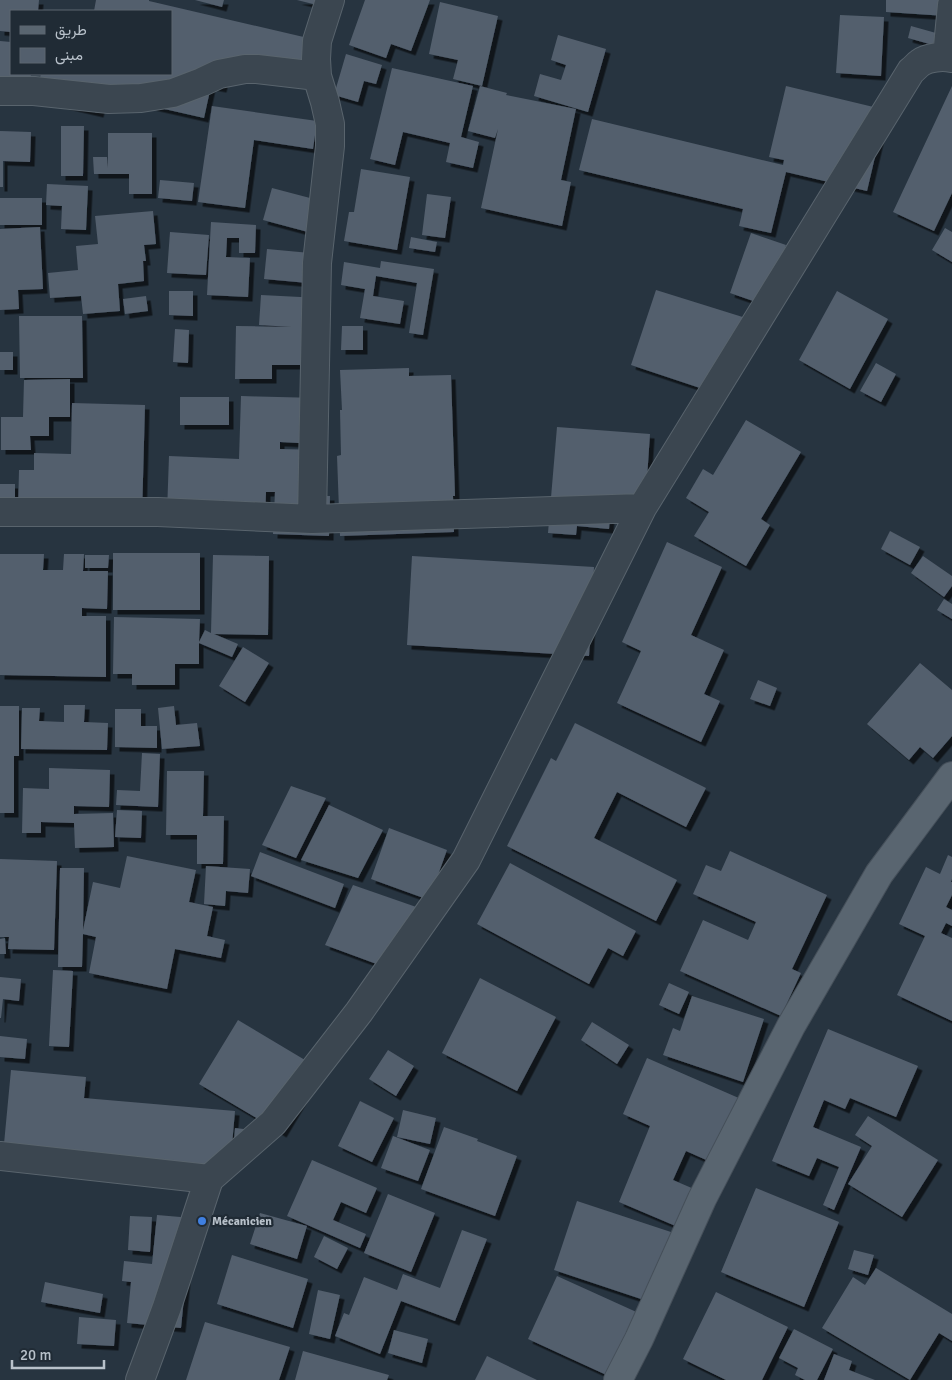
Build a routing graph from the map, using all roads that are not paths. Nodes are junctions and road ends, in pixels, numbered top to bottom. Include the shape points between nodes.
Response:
1 (330, 0) edge
2 (952, 5) edge
3 (949, 58) edge
4 (317, 76) junction
5 (0, 91) edge
6 (642, 508) junction
7 (0, 512) edge
8 (312, 520) junction
9 (952, 776) edge
10 (0, 1156) edge
11 (209, 1179) junction
12 (140, 1380) edge
13 (618, 1380) edge

1 - 4 street via 317,41
2 - 3 street
3 - 6 street via 921,62 911,72
4 - 5 street via 244,69 218,74 173,93 141,98 109,99
4 - 8 street via 330,124 330,146 317,264
6 - 8 street
6 - 11 street via 466,860 359,1012 273,1123
7 - 8 street via 158,512
9 - 13 main road via 879,874 791,1026 702,1199
10 - 11 street
11 - 12 street

